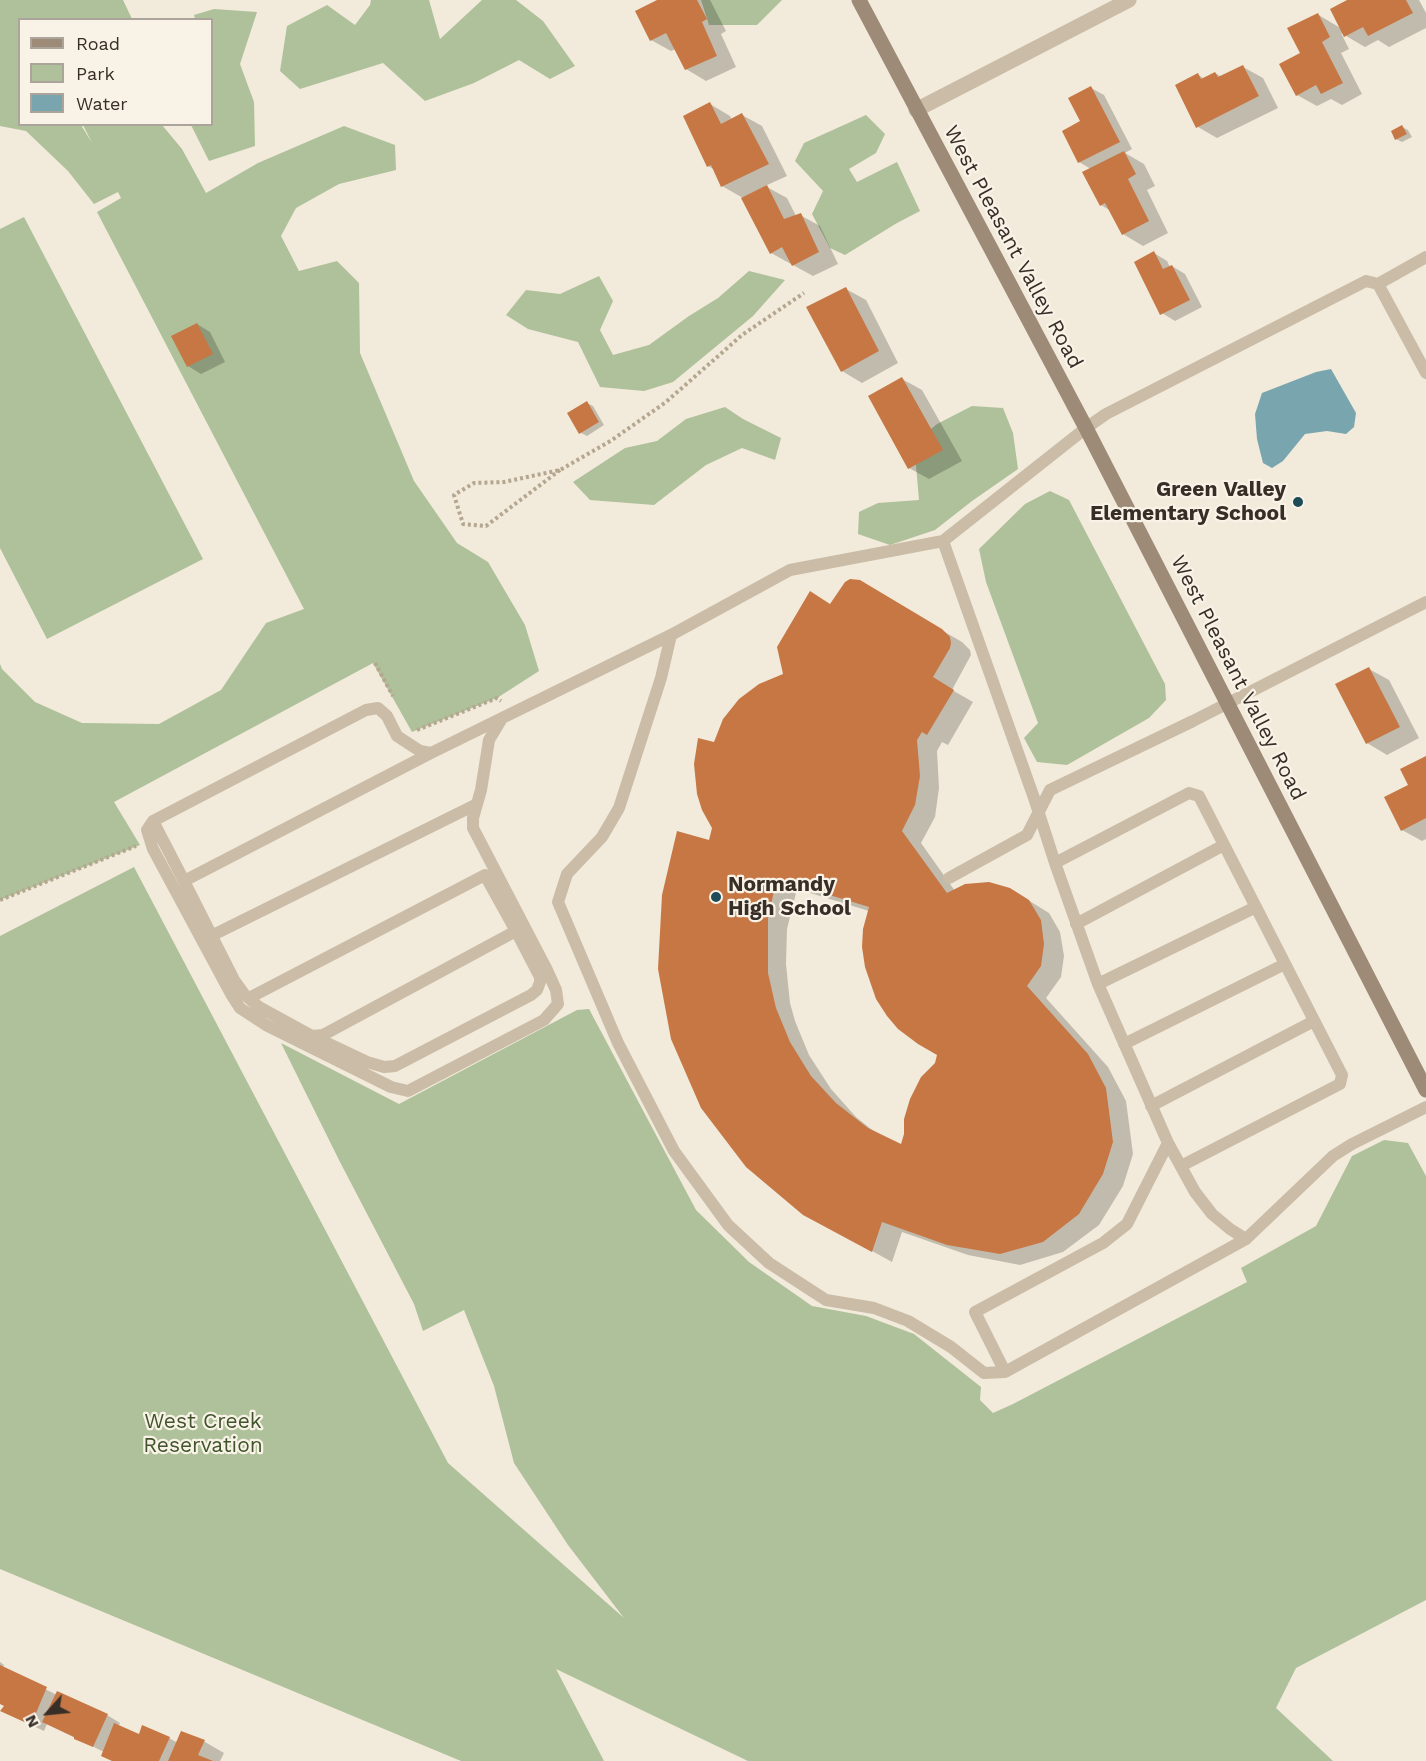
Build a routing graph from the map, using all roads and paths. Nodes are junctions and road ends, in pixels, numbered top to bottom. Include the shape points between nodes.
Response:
1 (859, 0) edge
2 (1129, 0) edge
3 (916, 110) junction
4 (1426, 257) edge
5 (1378, 284) junction
6 (804, 293) dead end
7 (1426, 373) edge
8 (1086, 428) junction
9 (560, 470) junction
10 (943, 541) junction
11 (1426, 602) edge
12 (671, 635) junction
13 (375, 663) dead end
14 (396, 702) dead end
15 (1228, 704) junction
16 (514, 713) junction
17 (501, 719) junction
18 (412, 732) dead end
19 (431, 753) junction
20 (477, 804) junction
21 (1039, 812) junction
22 (153, 821) junction
23 (150, 842) junction
24 (1224, 845) junction
25 (1055, 863) junction
26 (949, 878) dead end
27 (183, 881) junction
28 (0, 900) edge
29 (1256, 907) junction
30 (1076, 924) junction
31 (516, 931) junction
32 (212, 936) junction
33 (1285, 964) junction
34 (1098, 984) junction
35 (249, 998) junction
36 (1314, 1022) junction
37 (312, 1036) junction
38 (1124, 1044) junction
39 (1426, 1090) edge
40 (1151, 1106) junction
41 (1426, 1107) edge
42 (1168, 1143) junction
43 (1181, 1166) junction
44 (1246, 1239) junction
45 (1005, 1372) junction

1 - 3 main road, West Pleasant Valley Road
2 - 3 street
3 - 8 main road, West Pleasant Valley Road
4 - 5 lane
5 - 7 lane
5 - 8 lane via 1366,281 1106,414
6 - 9 path via 742,335 666,402
8 - 10 lane
8 - 15 main road, West Pleasant Valley Road
9 - 9 path via 504,482 474,483 454,495 463,524 486,526
10 - 12 lane via 790,570
10 - 21 lane
11 - 15 lane
12 - 16 lane
12 - 45 lane via 661,678 618,808 602,837 567,874 558,902 618,1043 674,1151 728,1225 768,1263 826,1300 874,1308 908,1321 984,1373
13 - 14 path
15 - 21 lane via 1050,790
15 - 39 main road, West Pleasant Valley Road
16 - 17 lane
16 - 18 path via 498,698
17 - 19 lane
17 - 20 lane via 489,740
19 - 22 lane via 420,751 397,736 378,708 366,710
19 - 27 lane
20 - 23 lane via 473,828 547,970 558,1004 544,1020 408,1090 391,1087 266,1025 240,1008
20 - 32 lane
21 - 25 lane
21 - 26 lane via 1027,835
22 - 23 lane via 147,830
22 - 27 lane
23 - 28 path
24 - 25 lane via 1198,796 1189,793
24 - 29 lane
24 - 30 lane
25 - 30 lane
27 - 32 lane
29 - 33 lane
29 - 34 lane
30 - 34 lane
31 - 35 lane via 485,875
31 - 37 lane via 323,1035
31 - 37 lane via 540,977 537,990 405,1061 384,1067
32 - 35 lane via 234,980
33 - 36 lane
33 - 38 lane
34 - 38 lane
35 - 37 lane via 276,1018
36 - 40 lane
36 - 43 lane via 1342,1075 1340,1084
38 - 40 lane
40 - 42 lane
41 - 44 lane via 1333,1156
42 - 43 lane
42 - 45 lane via 1127,1224 1103,1243 975,1312
43 - 44 lane via 1212,1214
44 - 45 lane

